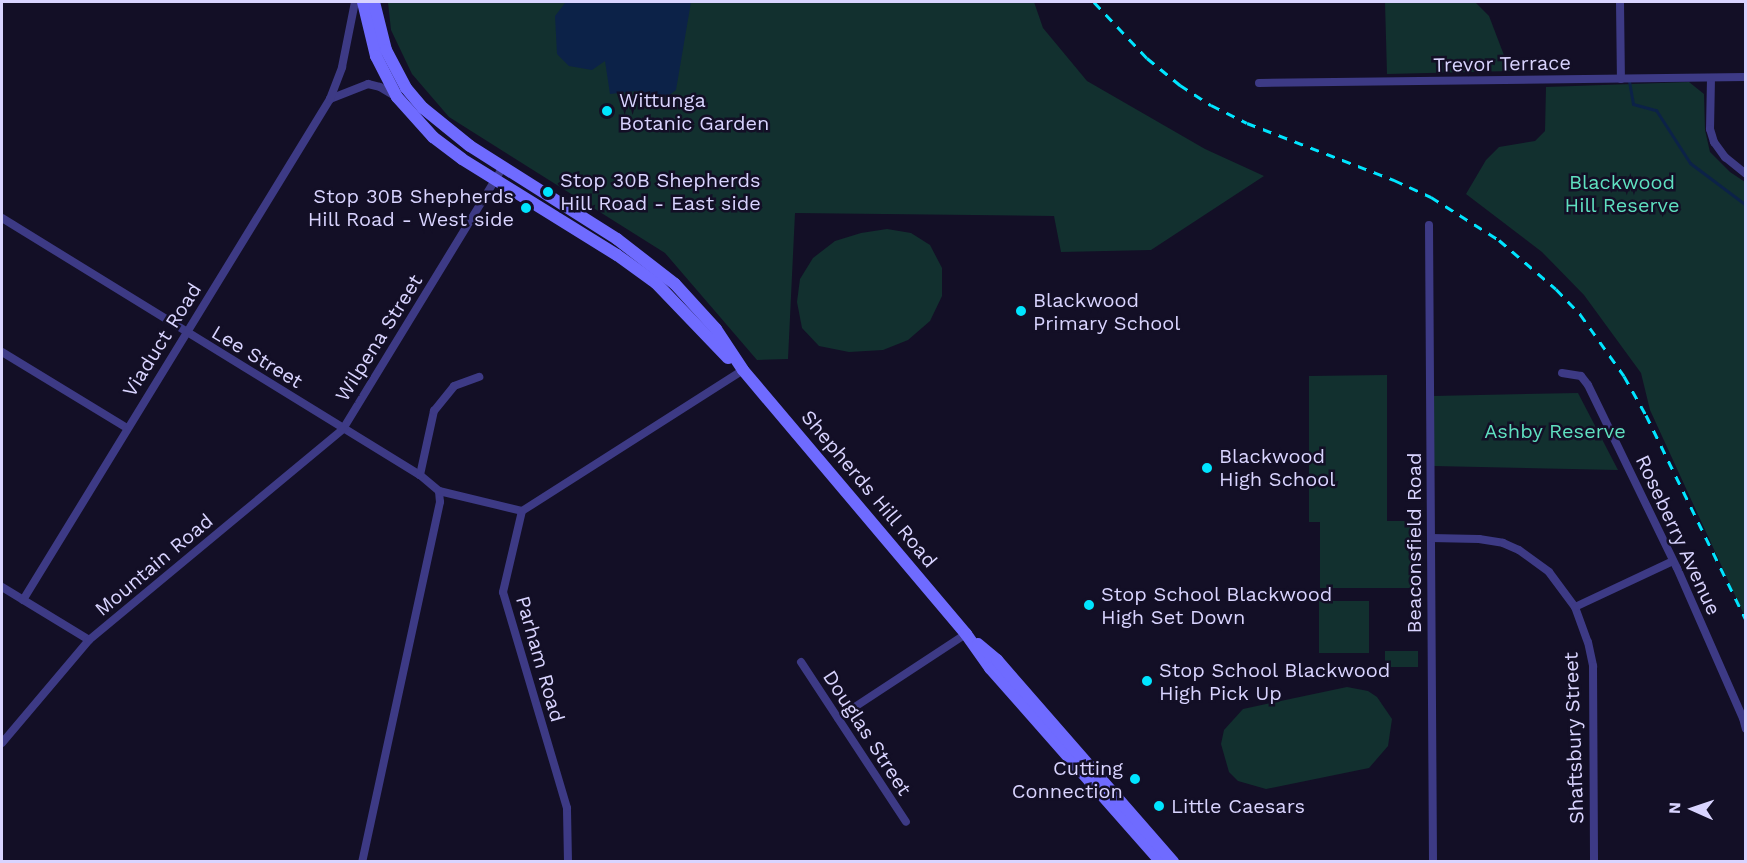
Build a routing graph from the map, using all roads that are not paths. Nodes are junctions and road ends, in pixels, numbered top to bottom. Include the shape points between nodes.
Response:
1 (356, 2) edge
2 (363, 2) edge
3 (374, 2) edge
4 (1620, 2) edge
5 (1711, 78) junction
6 (1746, 78) edge
7 (1621, 79) junction
8 (1259, 83) dead end
9 (397, 98) junction
10 (330, 99) junction
11 (503, 167) junction
12 (1746, 174) edge
13 (496, 180) junction
14 (2, 218) edge
15 (1429, 225) dead end
16 (187, 334) junction
17 (2, 352) edge
18 (742, 370) junction
19 (1562, 373) dead end
20 (479, 377) dead end
21 (127, 428) junction
22 (343, 429) junction
23 (420, 474) junction
24 (439, 490) junction
25 (522, 511) junction
26 (1431, 538) junction
27 (1673, 561) junction
28 (2, 587) edge
29 (23, 600) junction
30 (1575, 607) junction
31 (966, 634) junction
32 (89, 640) junction
33 (801, 662) dead end
34 (837, 718) junction
35 (1746, 729) edge
36 (2, 743) edge
37 (906, 822) dead end
38 (362, 861) edge
39 (568, 861) edge
40 (1161, 861) edge
41 (1173, 861) edge
42 (1433, 861) edge
43 (1594, 861) edge

1 - 10 street, Viaduct Road via 342,67
2 - 9 main road, Shepherds Hill Road via 375,56
3 - 11 main road, Shepherds Hill Road via 386,50 406,88 438,122
4 - 7 street
5 - 6 street, Trevor Terrace
5 - 7 street, Trevor Terrace
5 - 12 street via 1710,129 1714,142
7 - 8 street, Trevor Terrace
9 - 10 street via 368,84
9 - 13 main road, Shepherds Hill Road via 433,137
10 - 16 street, Viaduct Road
11 - 13 street, Wilpena Street
11 - 18 main road, Shepherds Hill Road via 617,239 675,284 716,329
13 - 18 main road, Shepherds Hill Road via 656,283
13 - 22 street, Wilpena Street
14 - 16 street, Lee Street
15 - 26 street, Beaconsfield Road
16 - 21 street, Viaduct Road
16 - 22 street, Lee Street
17 - 21 street
18 - 25 street
18 - 31 main road, Shepherds Hill Road
19 - 27 street, Roseberry Avenue via 1581,376 1588,385
20 - 23 street via 454,386 434,411
21 - 29 street, Viaduct Road
22 - 23 street, Wilpena Street
22 - 32 street, Mountain Road
23 - 24 street, Wilpena Street
24 - 25 street, Wilpena Street
24 - 38 street via 440,502
25 - 39 street, Parham Road via 503,592 567,808
26 - 30 street, Shaftsbury Street via 1479,539 1520,550 1549,572
26 - 42 street, Beaconsfield Road
27 - 30 street
27 - 35 street, Roseberry Avenue
28 - 29 street
29 - 32 street
30 - 43 street, Shaftsbury Street via 1593,666
31 - 34 street
31 - 40 main road, Shepherds Hill Road via 990,668
31 - 41 main road, Shepherds Hill Road via 997,660
32 - 36 street, Mountain Road
33 - 34 street, Douglas Street
34 - 37 street, Douglas Street

